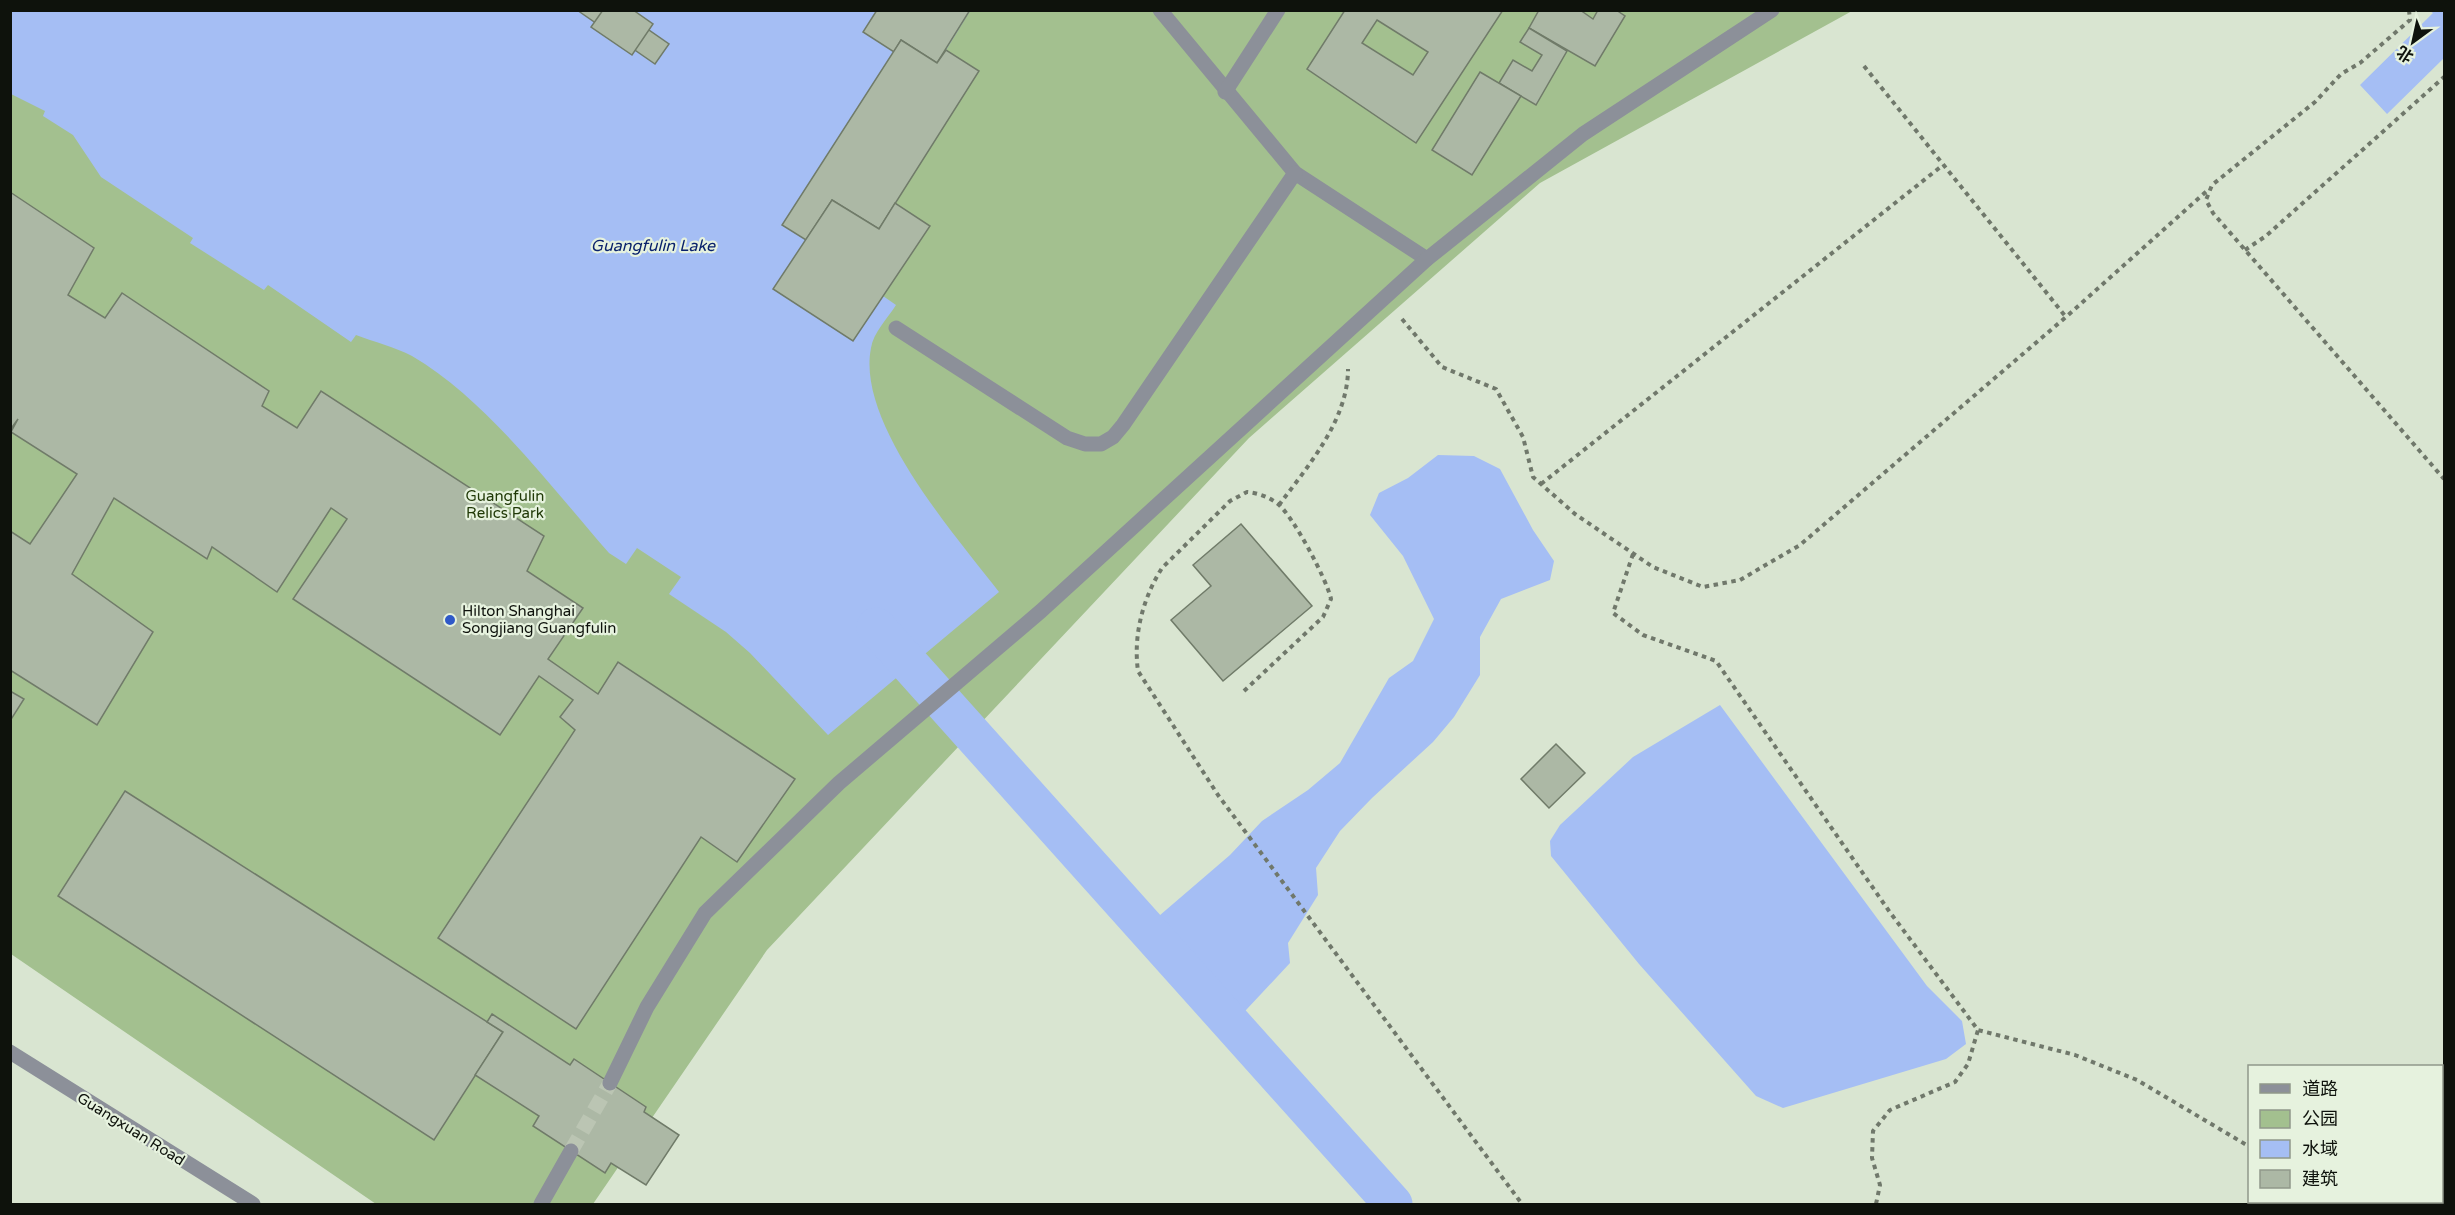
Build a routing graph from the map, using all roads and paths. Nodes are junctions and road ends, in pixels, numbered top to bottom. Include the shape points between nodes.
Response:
1 (1160, 10) edge
2 (1278, 10) edge
3 (1772, 10) edge
4 (2409, 10) edge
5 (1863, 66) dead end
6 (2445, 77) edge
7 (1225, 92) junction
8 (1943, 165) junction
9 (1294, 174) junction
10 (2209, 189) junction
11 (2245, 250) junction
12 (1426, 259) junction
13 (1385, 297) junction
14 (2066, 317) junction
15 (896, 328) dead end
16 (1343, 335) junction
17 (2445, 479) edge
18 (1541, 484) junction
19 (1279, 505) junction
20 (1633, 554) junction
21 (1244, 691) dead end
22 (1978, 1030) junction
23 (10, 1052) edge
24 (610, 1083) tunnel mouth
25 (2248, 1146) edge
26 (571, 1151) tunnel mouth
27 (253, 1204) edge
28 (541, 1204) edge
29 (1522, 1204) edge
30 (1876, 1204) edge

1 - 7 street
2 - 7 street
3 - 12 street via 1583,134
4 - 10 path via 2412,16 2405,24
5 - 8 path
6 - 11 path via 2266,236
7 - 9 street
8 - 14 path
8 - 18 path
9 - 12 street
9 - 15 street via 1124,425 1101,444 1085,444 1049,429
10 - 11 path via 2206,200 2213,213
10 - 14 path
11 - 17 path
12 - 13 street
13 - 16 street
13 - 18 path via 1442,367 1496,389 1523,436 1533,477
14 - 20 path via 1800,545 1740,580 1703,587 1653,567
16 - 19 path via 1348,377 1340,408 1308,467
16 - 24 street via 1041,610 838,783 705,913 647,1006
18 - 20 path via 1575,514
19 - 21 path via 1291,519 1326,584 1331,605
19 - 29 path via 1268,497 1247,492 1230,501 1162,568 1140,620 1138,671 1218,795
20 - 22 path via 1613,613 1643,635 1716,661 1889,911
22 - 25 path via 2075,1055 2137,1080
22 - 30 path via 1968,1064 1956,1082 1890,1110 1873,1131 1872,1158 1880,1185
23 - 27 street, Guangxuan Road
26 - 28 street

